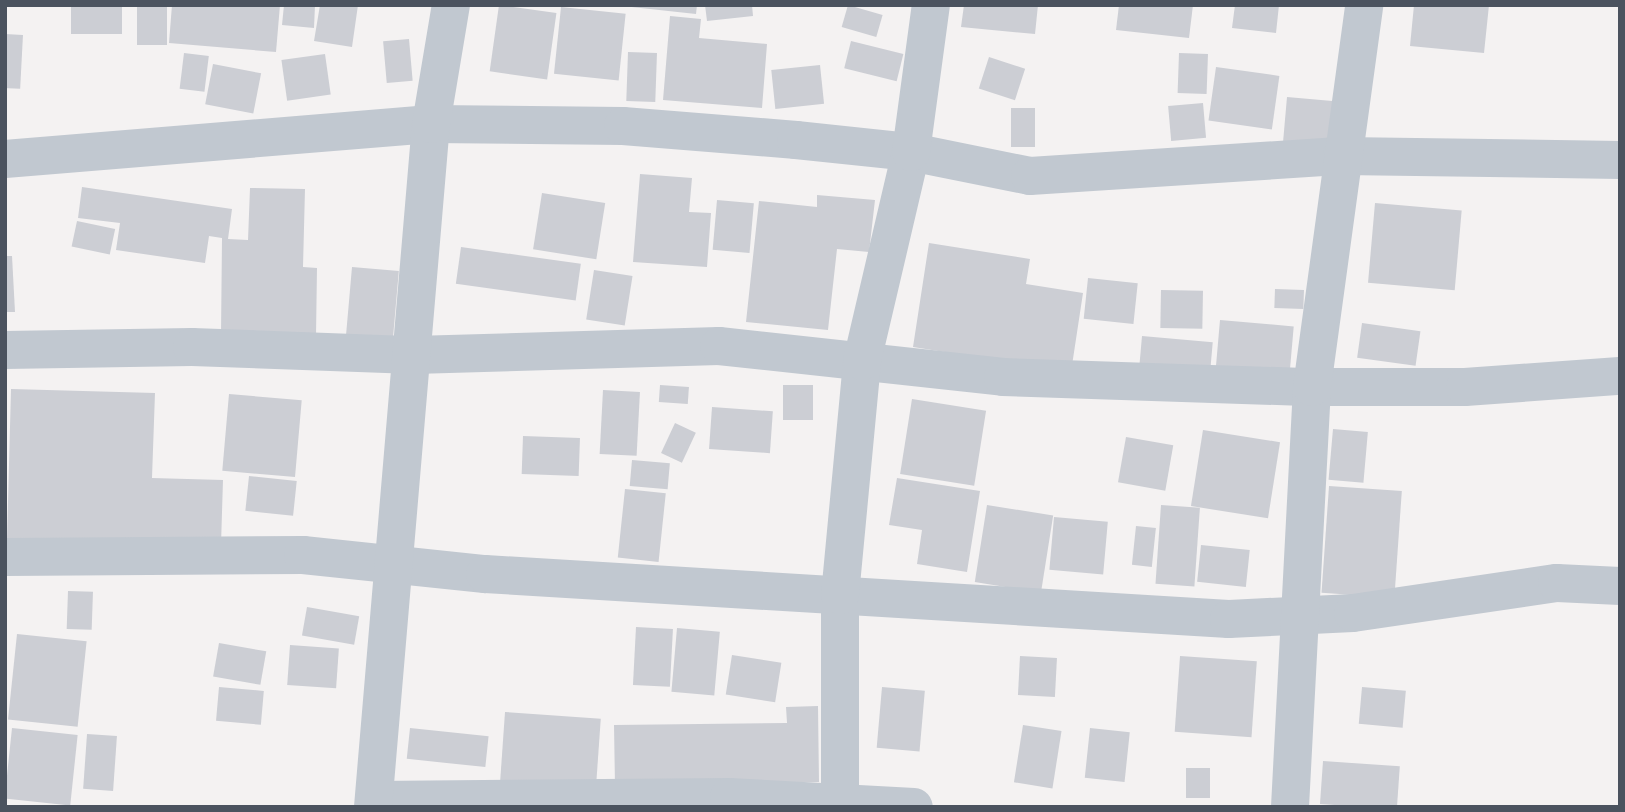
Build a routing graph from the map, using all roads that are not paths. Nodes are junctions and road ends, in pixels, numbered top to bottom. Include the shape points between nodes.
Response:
1 (451, 5) edge
2 (931, 5) edge
3 (1364, 5) edge
4 (431, 124) junction
5 (911, 152) junction
6 (1342, 156) junction
7 (5, 159) edge
8 (1620, 160) edge
9 (5, 350) edge
10 (414, 355) junction
11 (862, 361) junction
12 (1620, 376) edge
13 (1312, 387) junction
14 (5, 557) edge
15 (392, 564) junction
16 (1620, 586) edge
17 (840, 595) junction
18 (1298, 615) junction
19 (374, 804) edge
20 (840, 804) junction
21 (881, 807) edge
22 (915, 807) edge
23 (1290, 807) edge

1 - 4 street
2 - 5 street
3 - 6 street
4 - 5 street via 623,126
4 - 7 street
4 - 10 street
5 - 6 street via 1030,176
5 - 11 street
6 - 8 street
6 - 13 street
9 - 10 street via 192,347
10 - 11 street via 719,346
10 - 15 street
11 - 13 street via 1003,377
11 - 17 street
12 - 13 street via 1465,387
13 - 18 street
14 - 15 street via 303,555
15 - 17 street
15 - 19 street
16 - 18 street via 1557,583
17 - 18 street via 1230,619
17 - 20 street
18 - 23 street
19 - 20 street via 729,797
20 - 21 street
21 - 22 street

